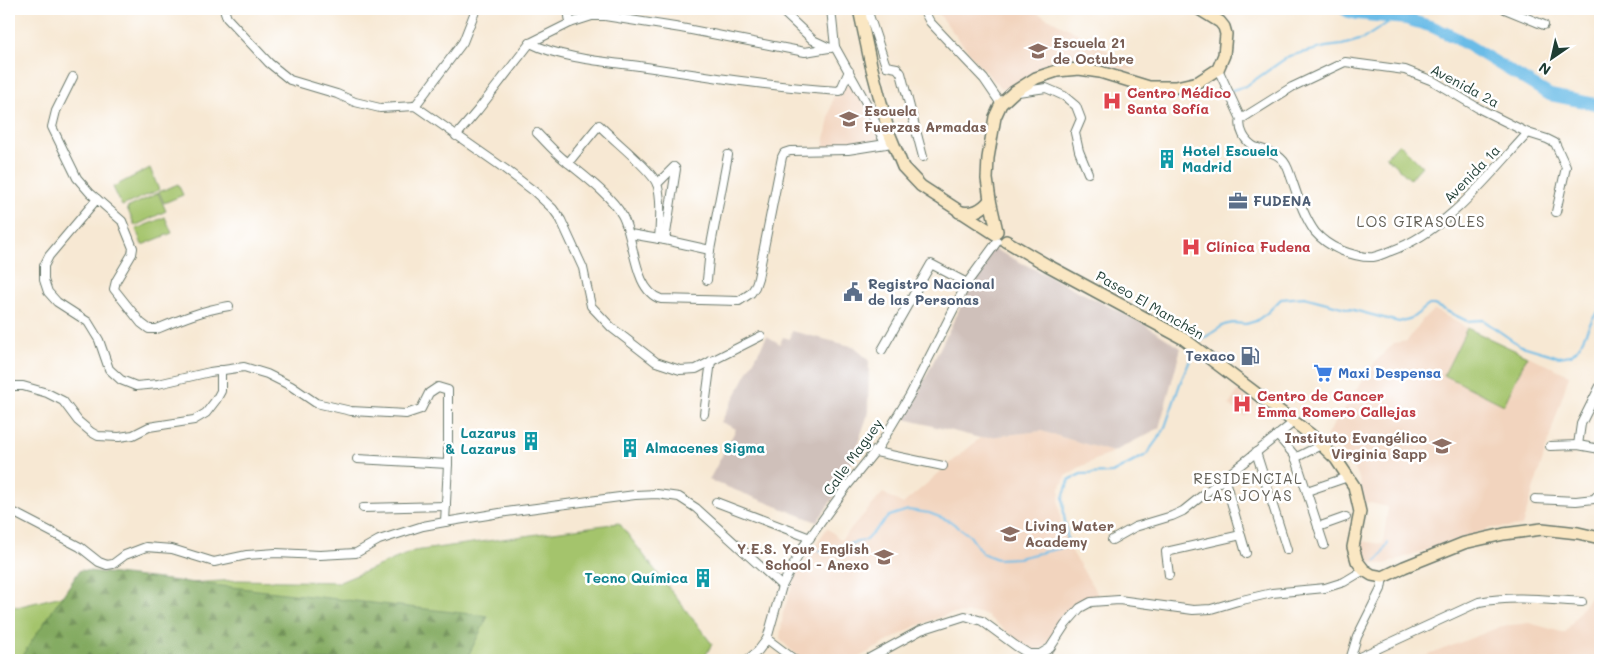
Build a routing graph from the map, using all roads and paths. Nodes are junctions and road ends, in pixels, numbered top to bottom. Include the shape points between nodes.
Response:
1 (224, 9) edge
2 (476, 9) edge
3 (568, 9) edge
4 (780, 9) edge
5 (831, 9) edge
6 (859, 9) edge
7 (867, 9) edge
8 (923, 9) edge
9 (1199, 9) edge
10 (1505, 9) edge
11 (570, 23) junction
12 (9, 25) edge
13 (1544, 25) dead end
14 (530, 43) junction
15 (833, 47) junction
16 (9, 50) edge
17 (1218, 69) junction
18 (849, 71) junction
19 (73, 77) dead end
20 (1014, 92) junction
21 (1001, 104) junction
22 (415, 106) junction
23 (1241, 119) junction
24 (537, 133) dead end
25 (1528, 133) junction
26 (456, 136) junction
27 (888, 143) junction
28 (728, 155) dead end
29 (923, 157) dead end
30 (568, 163) junction
31 (1088, 173) dead end
32 (657, 184) junction
33 (97, 199) junction
34 (990, 200) junction
35 (959, 212) junction
36 (1556, 212) dead end
37 (630, 234) junction
38 (999, 237) junction
39 (662, 240) junction
40 (710, 250) junction
41 (707, 280) dead end
42 (967, 283) junction
43 (229, 306) dead end
44 (761, 336) dead end
45 (882, 350) dead end
46 (711, 361) junction
47 (220, 370) junction
48 (9, 386) edge
49 (1600, 386) edge
50 (704, 414) dead end
51 (1294, 422) junction
52 (1277, 435) junction
53 (1321, 445) junction
54 (1578, 445) junction
55 (1550, 446) dead end
56 (1600, 449) edge
57 (876, 452) junction
58 (1256, 452) junction
59 (1296, 458) junction
60 (357, 459) dead end
61 (448, 464) junction
62 (943, 466) dead end
63 (1224, 477) junction
64 (1348, 477) junction
65 (1307, 491) junction
66 (1600, 492) edge
67 (1535, 499) dead end
68 (716, 502) dead end
69 (446, 506) junction
70 (364, 508) dead end
71 (9, 510) edge
72 (1353, 515) junction
73 (445, 522) junction
74 (1318, 527) junction
75 (1241, 535) junction
76 (810, 538) junction
77 (1600, 538) edge
78 (1112, 540) dead end
79 (1324, 545) dead end
80 (1287, 550) dead end
81 (1246, 554) dead end
82 (1364, 570) junction
83 (1169, 575) dead end
84 (1383, 577) junction
85 (782, 586) junction
86 (1582, 602) dead end
87 (767, 639) junction
88 (747, 660) edge
89 (795, 660) edge
90 (866, 660) edge
91 (1352, 660) edge

1 - 22 street via 227,18 290,80 380,108
2 - 22 street via 463,42
3 - 11 street
4 - 15 street via 813,40
5 - 15 street
6 - 27 street, Paseo El Manchén
7 - 29 street via 886,66 897,68 902,73
8 - 21 street via 930,22 984,79
9 - 17 street via 1224,27 1224,55
10 - 13 street
11 - 14 street
11 - 15 street via 592,16 605,16 805,52
12 - 16 street
14 - 18 street via 544,50 600,60 810,90 840,92
14 - 26 street
15 - 18 street
17 - 20 street via 1198,82 1176,87 1149,87 1079,69 1057,71 1036,78
17 - 23 street, Avenida 1a
18 - 27 street
19 - 33 street via 52,127 77,178
20 - 21 street
20 - 31 street via 1046,88 1076,106 1081,119 1075,133
21 - 34 street via 995,117 988,158
22 - 26 street
23 - 25 street, Avenida 2a via 1292,87 1345,62 1405,70 1426,78
23 - 25 street, Avenida 1a via 1241,129 1250,143 1274,153 1285,162 1316,233 1336,248 1367,257 1406,246 1426,234 1465,201
24 - 30 street
25 - 36 street, Avenida 2a via 1554,143 1566,167
26 - 46 street via 535,192 562,220 583,268 591,306 612,328 656,362 680,370 696,369
27 - 35 street, Paseo El Manchén via 903,168 921,186
27 - 37 street via 848,150 784,153 758,278 751,293 739,301 654,297 645,287
28 - 40 street
30 - 32 street via 599,125
30 - 37 street via 611,202 622,215
32 - 39 street
32 - 39 street via 674,167 676,169
33 - 43 street via 122,221 132,244 132,254 114,289 145,327 157,329 210,309
33 - 47 street via 49,256 44,266 48,292 57,302 88,322 99,340 109,369 121,380 136,386 158,384
34 - 35 street via 976,212
34 - 38 street
35 - 38 street, Paseo El Manchén
37 - 39 street
38 - 42 street, Calle Maguey
38 - 51 street, Paseo El Manchén via 1184,339
39 - 40 street
40 - 41 street
42 - 45 street via 931,264
42 - 57 street, Calle Maguey
44 - 46 street
46 - 50 street
47 - 48 street via 221,391 206,413 194,420 149,427 133,435 119,437 98,436 90,432 64,401 48,393 24,386
47 - 61 street via 244,367 267,374 316,403 351,412 406,414 421,409 429,393 444,388 448,390
49 - 54 street via 1581,424
51 - 52 street
51 - 53 street, Paseo El Manchén
52 - 58 street
52 - 59 street
53 - 59 street
53 - 64 street, Paseo El Manchén
54 - 55 street
54 - 56 street
57 - 62 street
57 - 76 street, Calle Maguey
58 - 63 street
58 - 80 street
59 - 65 street
60 - 61 street
61 - 69 street
63 - 75 street
63 - 78 street via 1183,511 1135,527
64 - 65 street
64 - 72 street, Paseo El Manchén via 1354,486
65 - 74 street
66 - 67 street via 1594,499 1576,501
68 - 76 street
69 - 70 street
69 - 73 street
71 - 73 street via 107,565 146,547 172,549 214,562 276,553 356,553 379,540
72 - 74 street
72 - 82 street, Paseo El Manchén via 1354,548 1357,561
73 - 85 street via 635,495 679,497 696,508
74 - 79 street
75 - 81 street
75 - 83 street via 1166,552
76 - 85 street, Calle Maguey
77 - 84 street via 1542,530 1504,534 1464,543
82 - 84 street
82 - 90 street via 1344,582 1325,588 1272,593 1211,609 1192,610 1119,600 1091,602 1080,608 1050,648 1040,654 1029,654 982,621 965,616 921,630
84 - 91 street
85 - 87 street, Calle Maguey
86 - 91 street via 1511,598 1479,602
87 - 88 street, Calle Maguey
87 - 89 street

